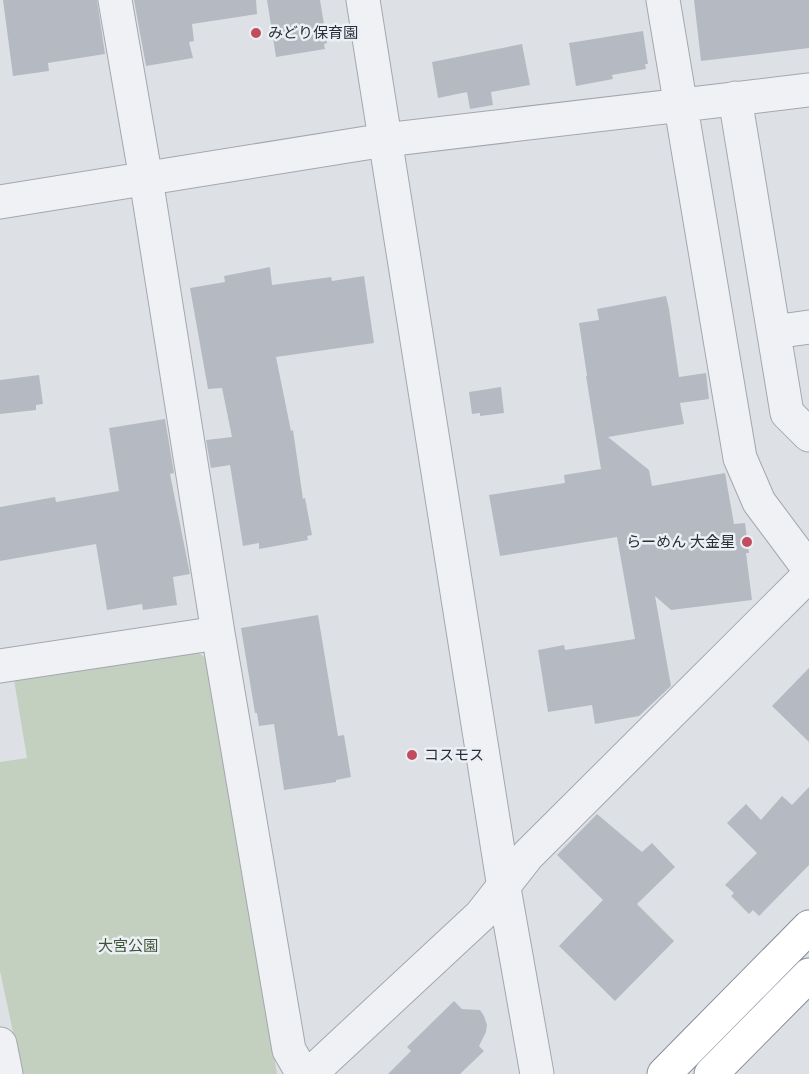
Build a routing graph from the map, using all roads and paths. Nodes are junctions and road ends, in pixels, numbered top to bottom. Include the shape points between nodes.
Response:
1 (115, 0) edge
2 (363, 0) edge
3 (663, 0) edge
4 (809, 90) edge
5 (735, 98) junction
6 (680, 106) junction
7 (385, 140) junction
8 (146, 179) junction
9 (0, 202) edge
10 (809, 327) edge
11 (774, 332) junction
12 (809, 435) edge
13 (809, 568) edge
14 (809, 575) edge
15 (218, 633) junction
16 (0, 666) edge
17 (504, 888) junction
18 (809, 927) edge
19 (809, 975) edge
20 (0, 1044) edge
21 (6, 1074) edge
22 (303, 1074) edge
23 (310, 1074) edge
24 (537, 1074) edge
25 (664, 1074) edge
26 (711, 1074) edge

1 - 8 street
2 - 7 street
3 - 6 street
4 - 5 street
5 - 6 street
5 - 11 street
6 - 7 street
6 - 13 street via 740,458 759,502
7 - 8 street
7 - 17 street
8 - 9 street
8 - 15 street
10 - 11 street
11 - 12 street via 787,413
14 - 17 street via 528,855
15 - 16 street
15 - 22 street via 290,1050
17 - 23 street via 481,915
17 - 24 street
18 - 25 highway
19 - 26 highway
20 - 21 street

